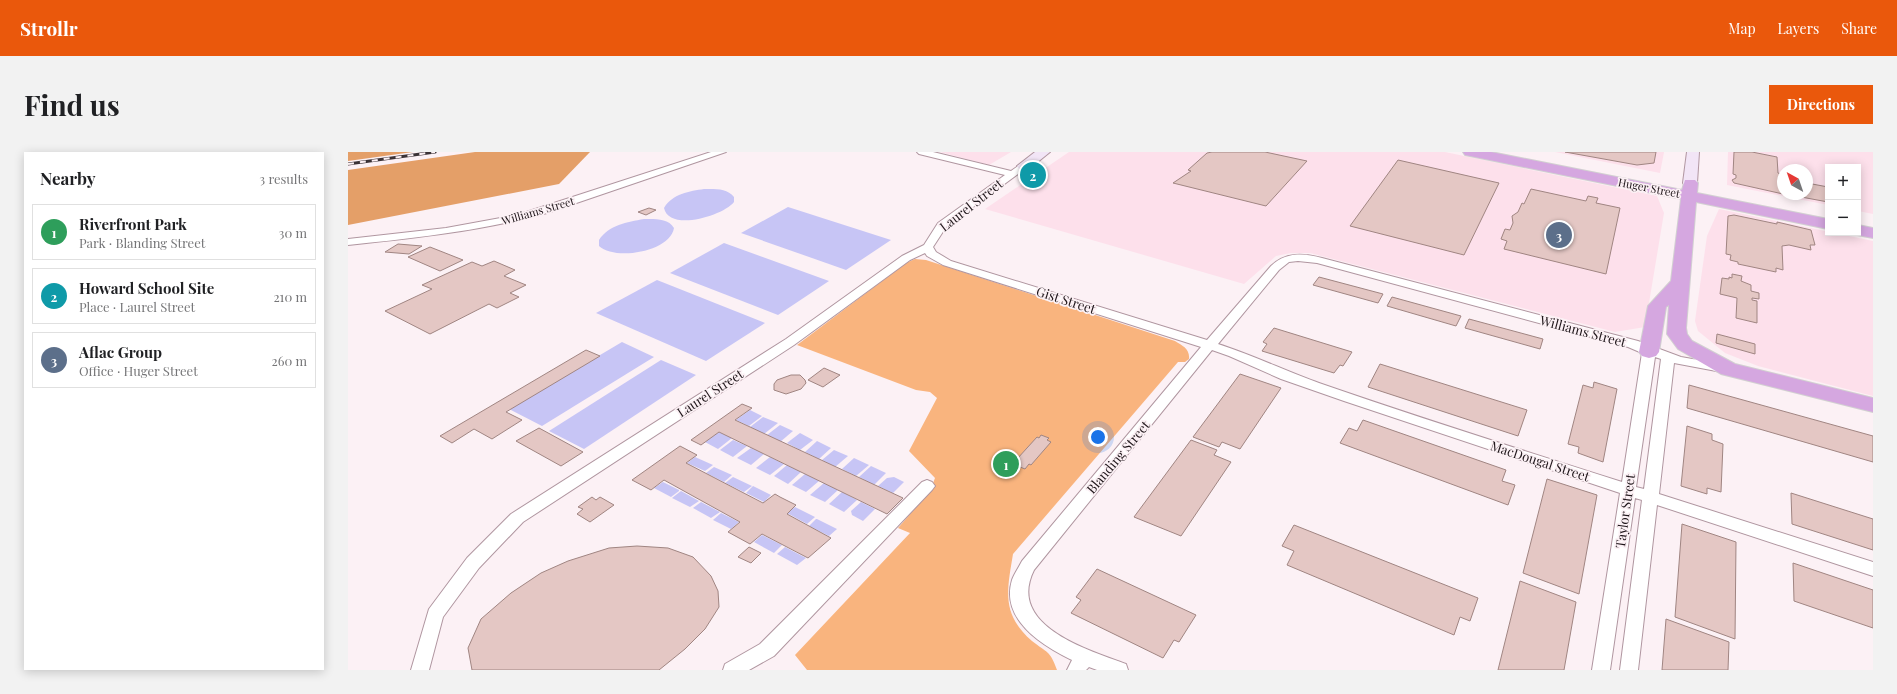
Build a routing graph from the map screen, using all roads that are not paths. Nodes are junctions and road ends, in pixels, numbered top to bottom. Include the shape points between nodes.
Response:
1 (721, 152) edge
2 (922, 152) edge
3 (1044, 152) edge
4 (1470, 152) edge
5 (1524, 152) edge
6 (1693, 152) edge
7 (1024, 166) joint
8 (1011, 174) junction
9 (1689, 190) junction
10 (1825, 212) edge
11 (1861, 219) edge
12 (1873, 221) edge
13 (1825, 223) edge
14 (1861, 231) edge
15 (1873, 233) edge
16 (348, 242) edge
17 (928, 247) junction
18 (1293, 257) joint
19 (1679, 284) junction
20 (1210, 346) junction
21 (1649, 352) junction
22 (1668, 357) junction
23 (1728, 369) junction
24 (1873, 405) edge
25 (928, 486) dead end
26 (1628, 489) junction
27 (1651, 497) junction
28 (1873, 569) edge
29 (1080, 663) edge
30 (420, 670) edge
31 (732, 670) edge
32 (1119, 670) edge
33 (1601, 670) edge
34 (1629, 670) edge

1 - 16 street, Williams Street via 541,211 493,223 438,233
2 - 8 street
3 - 7 main road, Laurel Street
4 - 9 highway, Huger Street
5 - 9 highway, Huger Street
6 - 9 main road
7 - 8 street, Laurel Street
8 - 17 street, Laurel Street via 942,226
9 - 10 highway, Huger Street
9 - 13 highway, Huger Street
9 - 19 highway
11 - 12 highway
14 - 15 highway
17 - 20 street, Gist Street via 930,254 947,263
17 - 30 street, Laurel Street via 906,258 790,342 517,518 473,563 436,614
18 - 20 street, Blanding Street via 1281,261
18 - 21 street, Williams Street via 1318,260 1461,298 1632,344
19 - 21 highway via 1657,306
19 - 23 highway via 1676,328 1678,334 1690,348
20 - 26 street, MacDougal Street via 1234,353 1293,378
20 - 29 street, Blanding Street via 1028,566 1020,582 1020,602 1026,619 1039,633
21 - 22 street, Williams Street
21 - 26 street, Taylor Street
22 - 23 street, Williams Street
22 - 27 street, Taylor Street
23 - 24 highway, Williams Street
25 - 31 street via 767,650
26 - 27 street, MacDougal Street
26 - 33 street, Taylor Street
27 - 28 street, MacDougal Street
27 - 34 street, Taylor Street
29 - 32 street, Blanding Street

